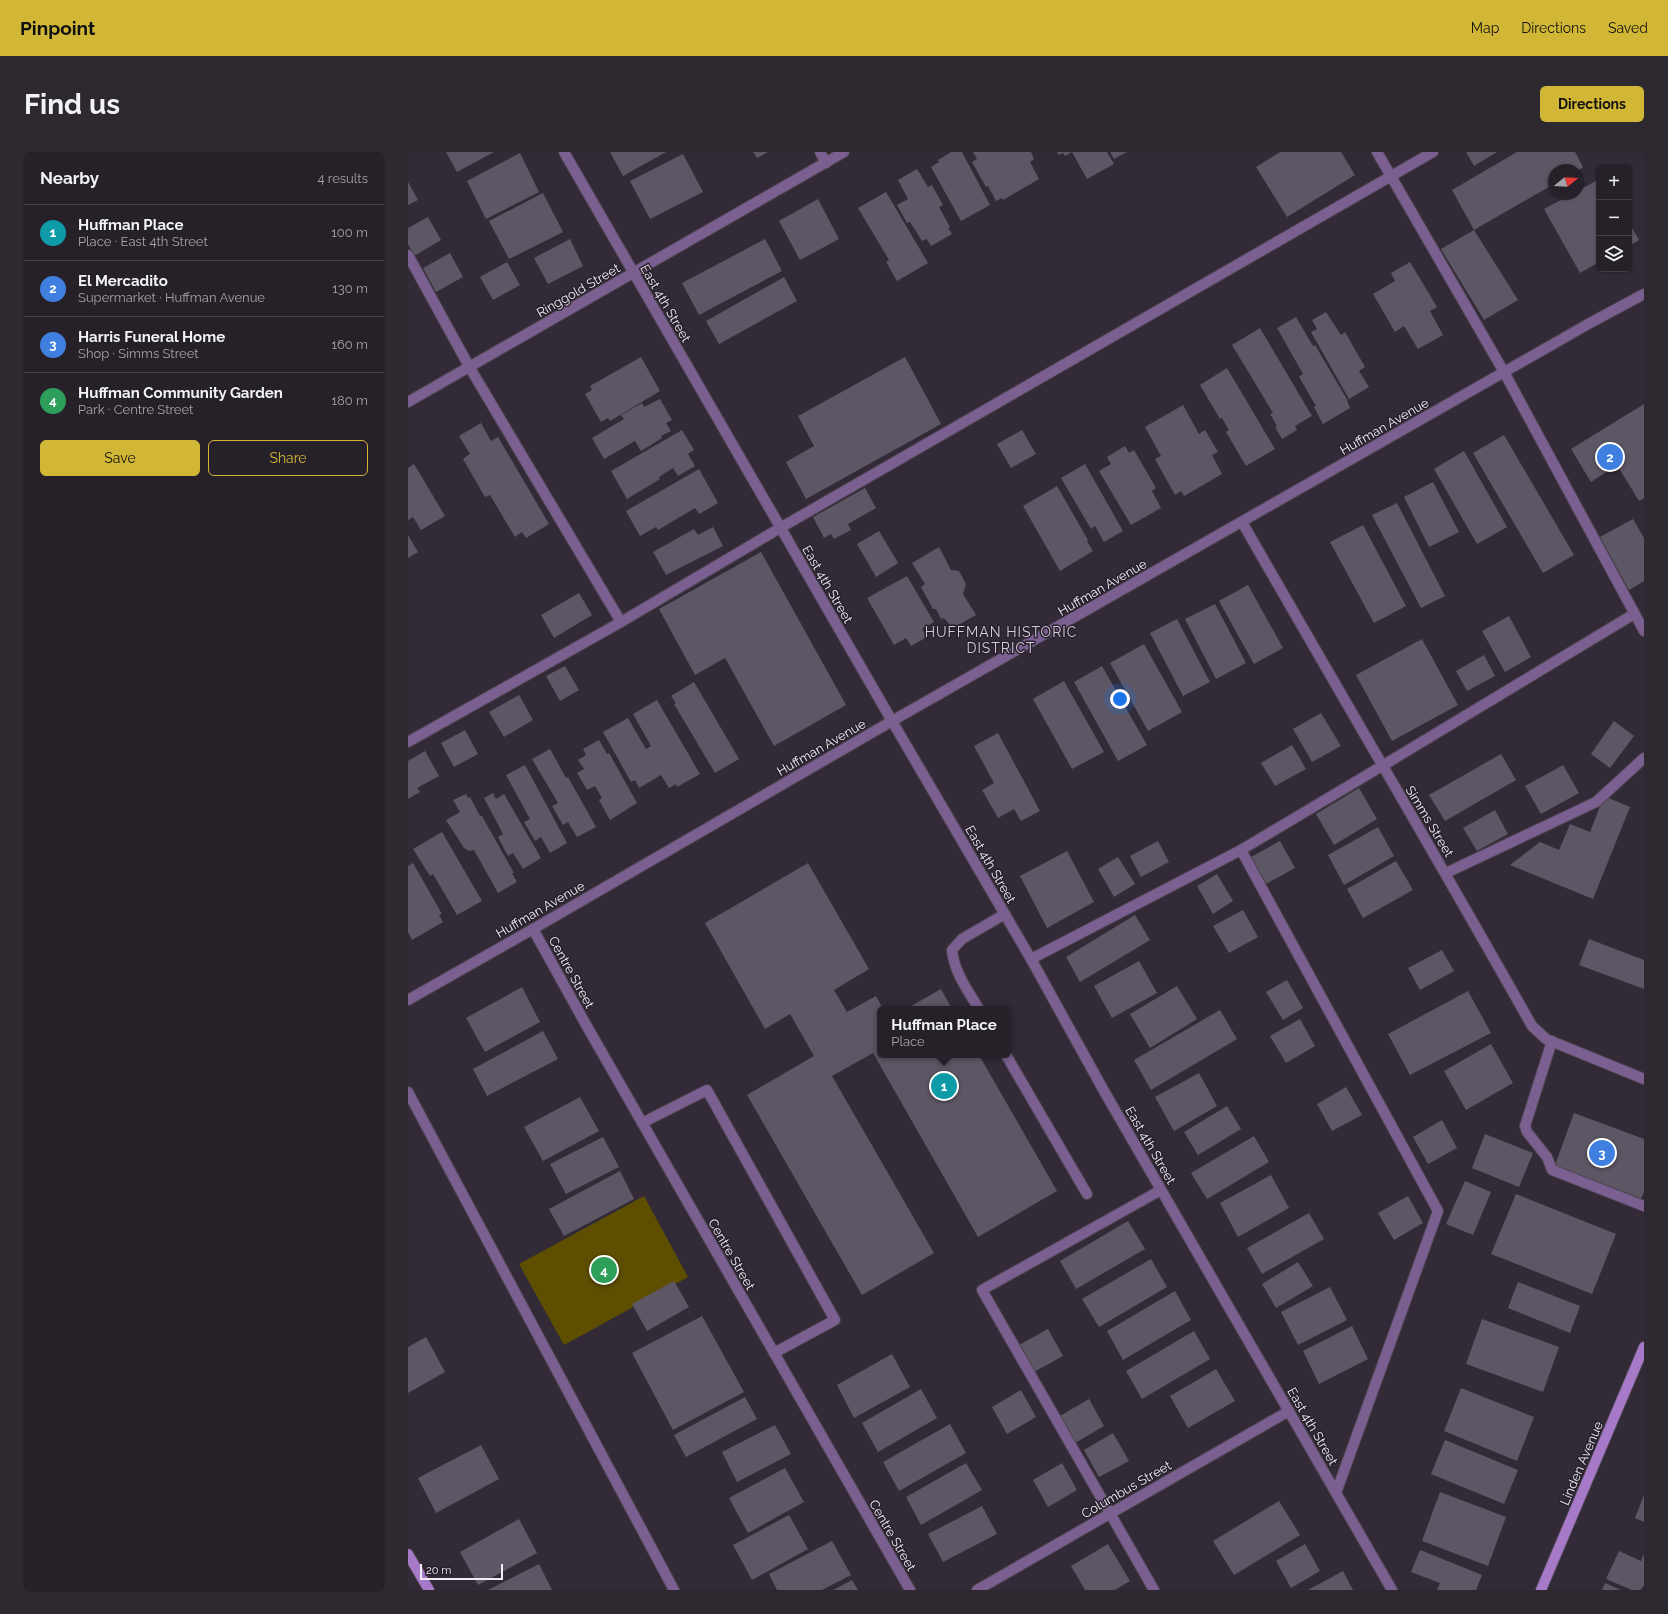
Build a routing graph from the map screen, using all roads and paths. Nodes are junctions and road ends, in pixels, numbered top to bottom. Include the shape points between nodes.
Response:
1 (564, 152) edge
2 (820, 152) edge
3 (844, 152) edge
4 (1377, 152) edge
5 (1433, 152) edge
6 (826, 163) junction
7 (1391, 177) junction
8 (408, 255) edge
9 (634, 273) junction
10 (1644, 294) edge
11 (470, 368) junction
12 (1504, 372) junction
13 (408, 402) edge
14 (1242, 522) junction
15 (780, 528) junction
16 (1634, 614) junction
17 (621, 622) junction
18 (1644, 631) edge
19 (892, 721) junction
20 (408, 742) edge
21 (1644, 758) edge
22 (1382, 766) junction
23 (1241, 850) junction
24 (1446, 873) junction
25 (1005, 914) junction
26 (533, 929) junction
27 (1031, 959) junction
28 (408, 1000) edge
29 (977, 1006) edge
30 (1552, 1042) junction
31 (1008, 1058) edge
32 (1644, 1079) edge
33 (408, 1092) edge
34 (642, 1123) junction
35 (1161, 1190) junction
36 (1087, 1194) dead end
37 (1644, 1206) edge
38 (1644, 1346) edge
39 (774, 1353) junction
40 (1289, 1411) junction
41 (1336, 1493) junction
42 (1110, 1513) junction
43 (408, 1554) edge
44 (429, 1590) edge
45 (674, 1590) edge
46 (910, 1590) edge
47 (976, 1590) edge
48 (1154, 1590) edge
49 (1392, 1590) edge
50 (1541, 1590) edge

1 - 9 street, East 4th Street
2 - 6 street
3 - 6 street, Ringgold Street
4 - 7 street
5 - 7 street
6 - 9 street, Ringgold Street
7 - 12 street
7 - 15 street
8 - 11 street
9 - 11 street, Ringgold Street
9 - 15 street, East 4th Street
10 - 12 street, Huffman Avenue
11 - 13 street, Ringgold Street
11 - 17 street
12 - 14 street, Huffman Avenue
12 - 16 street
14 - 19 street, Huffman Avenue
14 - 22 street, Simms Street
15 - 17 street
15 - 19 street, East 4th Street
16 - 18 street
16 - 22 street
17 - 20 street
19 - 25 street, East 4th Street
19 - 26 street, Huffman Avenue
21 - 24 street via 1596,802
22 - 23 street
22 - 24 street, Simms Street
23 - 27 street
23 - 41 street via 1438,1211
24 - 30 street, Simms Street via 1532,1026
25 - 27 street, East 4th Street
25 - 29 street via 962,939 952,950 958,973
26 - 28 street, Huffman Avenue
26 - 34 street, Centre Street
27 - 35 street, East 4th Street
30 - 32 street, Simms Street
30 - 37 street via 1525,1126 1527,1132 1547,1157 1552,1170
31 - 36 street
33 - 45 street
34 - 39 street, Centre Street
34 - 39 street via 707,1090 835,1320
35 - 40 street, East 4th Street
35 - 42 street via 982,1290
38 - 50 main road, Linden Avenue
39 - 46 street, Centre Street
40 - 41 street, East 4th Street
40 - 42 street, Columbus Street
41 - 49 street, East 4th Street
42 - 47 street, Columbus Street
42 - 48 street
43 - 44 main road

